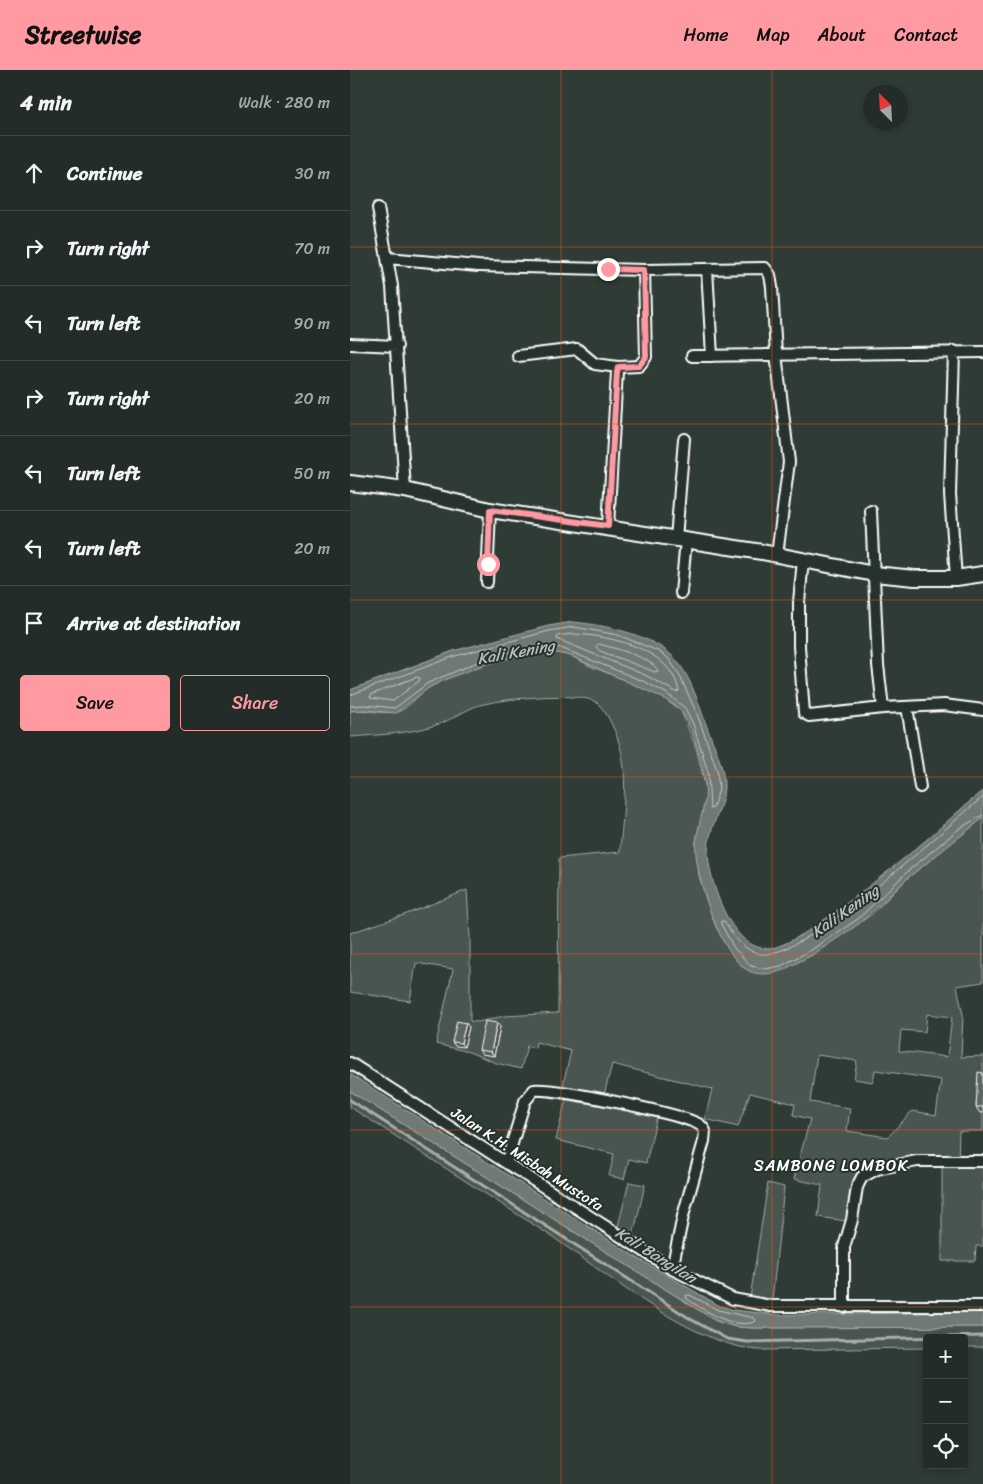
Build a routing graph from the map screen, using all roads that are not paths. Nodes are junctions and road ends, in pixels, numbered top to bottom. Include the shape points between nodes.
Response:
1 (378, 208) dead end
2 (387, 258) junction
3 (707, 269) junction
4 (644, 270) junction
5 (350, 344) edge
6 (397, 346) junction
7 (954, 351) junction
8 (983, 352) edge
9 (776, 354) junction
10 (518, 356) dead end
11 (692, 356) dead end
12 (712, 356) junction
13 (618, 367) junction
14 (684, 439) dead end
15 (350, 483) edge
16 (405, 490) junction
17 (490, 510) junction
18 (871, 511) dead end
19 (608, 526) junction
20 (681, 540) junction
21 (777, 555) junction
22 (804, 560) junction
23 (874, 574) junction
24 (983, 574) edge
25 (956, 578) junction
26 (487, 582) dead end
27 (681, 593) dead end
28 (908, 707) junction
29 (883, 708) junction
30 (983, 710) edge
31 (920, 787) dead end
32 (350, 1063) edge
33 (983, 1161) edge
34 (506, 1164) junction
35 (672, 1269) junction
36 (983, 1306) edge
37 (844, 1307) junction

1 - 2 street
2 - 4 street via 478,266
2 - 6 street
3 - 4 street
3 - 9 street via 767,270 772,287
3 - 12 street
4 - 13 street via 645,361 639,366
5 - 6 street
6 - 16 street
7 - 8 street
7 - 9 street
7 - 25 street via 950,494
9 - 12 street
9 - 21 street via 789,462
10 - 13 street via 576,349 595,364
11 - 12 street
13 - 19 street
14 - 20 street
15 - 16 main road
16 - 17 main road
17 - 19 main road
17 - 26 street
18 - 23 street
19 - 20 main road
20 - 21 main road
20 - 27 street
21 - 22 main road
22 - 23 main road
22 - 29 street via 799,611 804,713 809,716
23 - 25 main road
23 - 29 street
24 - 25 main road
28 - 29 street
28 - 30 street via 944,705
28 - 31 street
32 - 34 street, Jalan K.H. Misbah Mustofa
33 - 37 street via 917,1160 877,1169 862,1177 844,1247
34 - 35 street, Jalan K.H. Misbah Mustofa
34 - 35 street via 525,1101 534,1090 631,1106 699,1124 704,1131 704,1140
35 - 37 street, Jalan K.H. Misbah Mustofa via 744,1303
36 - 37 street, Jalan K.H. Misbah Mustofa

